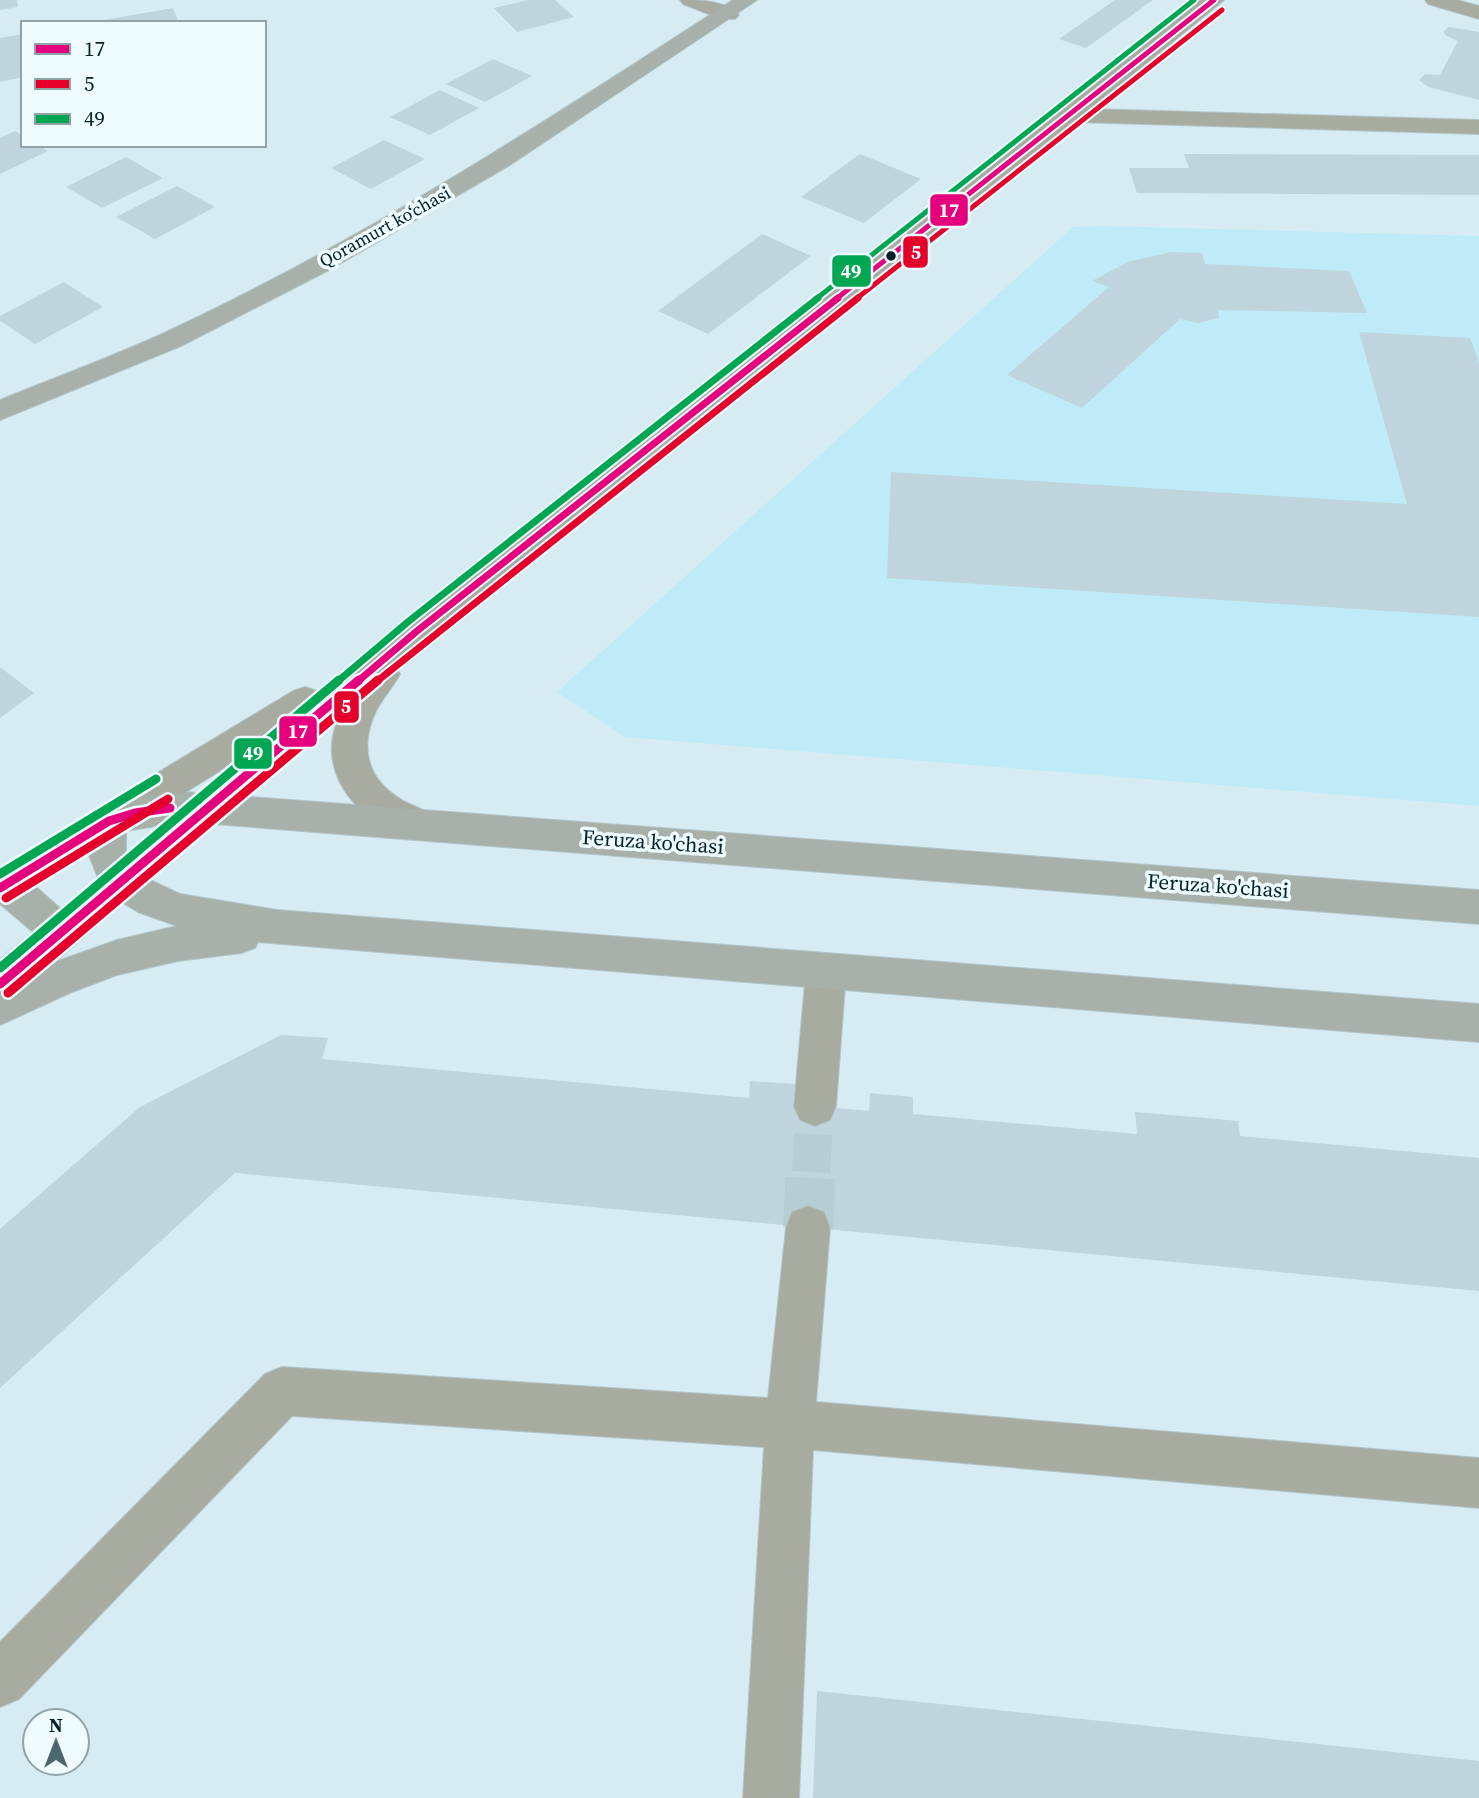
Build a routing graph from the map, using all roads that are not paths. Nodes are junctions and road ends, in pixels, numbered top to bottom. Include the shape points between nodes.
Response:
1 (1214, 0) edge
2 (1435, 0) edge
3 (720, 5) edge
4 (1479, 13) edge
5 (1069, 115) junction
6 (1479, 127) edge
7 (0, 400) edge
8 (0, 411) edge
9 (417, 631) junction
10 (209, 807) junction
11 (109, 821) junction
12 (418, 824) junction
13 (122, 881) junction
14 (4, 886) edge
15 (1479, 907) edge
16 (330, 932) junction
17 (61, 933) junction
18 (826, 972) junction
19 (0, 984) edge
20 (0, 1007) edge
21 (1479, 1023) edge
22 (815, 1106) tunnel mouth
23 (807, 1228) tunnel mouth
24 (790, 1424) junction
25 (1479, 1483) edge
26 (0, 1680) edge
27 (771, 1798) edge

1 - 5 street
2 - 4 street
3 - 7 main road, Qoramurt koʻchasi via 491,154 218,306
3 - 8 main road, Qoramurt koʻchasi via 502,160 322,263 171,340
5 - 6 street
5 - 9 street
9 - 10 street
9 - 11 street
9 - 12 street via 371,688 348,739 349,766 360,786 383,807
10 - 11 main road, Feruza ko'chasi via 160,809
10 - 12 main road, Feruza ko'chasi
10 - 13 main road
11 - 13 main road via 107,852
11 - 14 main road, Feruza ko'chasi
12 - 15 main road, Feruza ko'chasi
13 - 16 main road via 148,899 196,915
13 - 17 main road
14 - 17 main road
16 - 18 main road
16 - 20 main road via 230,936 128,953 64,976
17 - 19 main road
18 - 21 main road
18 - 22 street
23 - 24 street
24 - 25 street
24 - 26 street via 282,1391
24 - 27 street

